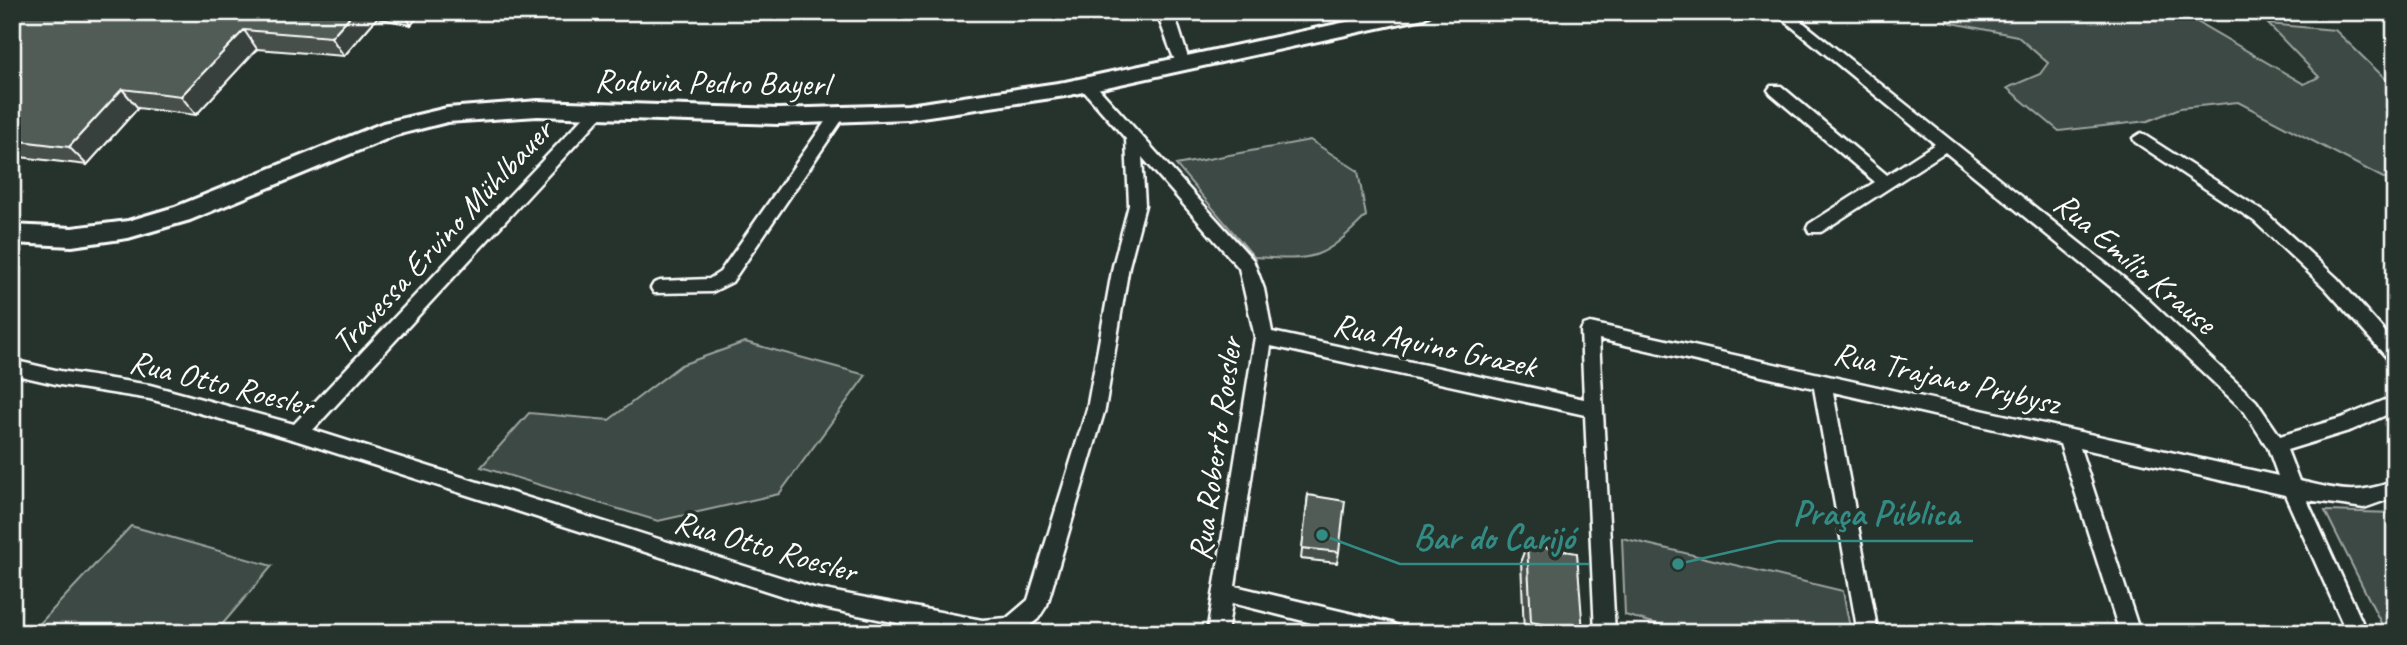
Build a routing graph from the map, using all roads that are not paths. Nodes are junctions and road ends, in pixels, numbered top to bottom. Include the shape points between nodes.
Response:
1 (1162, 12) edge
2 (1424, 12) edge
3 (1781, 12) edge
4 (1183, 64) junction
5 (1087, 85) junction
6 (1776, 90) dead end
7 (598, 111) junction
8 (837, 116) junction
9 (2141, 138) dead end
10 (1133, 139) junction
11 (1945, 145) junction
12 (1886, 183) junction
13 (1815, 228) dead end
14 (12, 234) edge
15 (660, 288) dead end
16 (1264, 337) junction
17 (2395, 355) edge
18 (12, 367) edge
19 (1822, 382) junction
20 (2395, 402) edge
21 (1594, 409) junction
22 (298, 433) junction
23 (2067, 436) junction
24 (2276, 445) junction
25 (2291, 486) junction
26 (2395, 489) edge
27 (1223, 592) junction
28 (1217, 633) edge
29 (1391, 633) edge
30 (1605, 633) edge
31 (1868, 633) edge
32 (2130, 633) edge
33 (2357, 633) edge

1 - 4 street
2 - 4 main road, Rodovia Pedro Bayerl
3 - 11 street, Rua Emílio Krause
4 - 5 main road, Rodovia Pedro Bayerl
5 - 8 main road, Rodovia Pedro Bayerl via 978,105
5 - 10 street, Rua Roberto Roesler
6 - 12 street
7 - 8 main road, Rodovia Pedro Bayerl
7 - 14 main road, Rodovia Pedro Bayerl via 448,114 350,143 227,199 152,224 82,237
7 - 22 street, Travessa Ervino Mühlbauer
8 - 15 street via 726,276 712,285
9 - 17 street via 2260,217 2331,283
10 - 16 street, Rua Roberto Roesler via 1247,265
10 - 22 street, Rua Otto Roesler via 1137,205 1121,266 1096,409 1037,605 1024,621 1007,631 814,597
11 - 12 street
11 - 24 street, Rua Emílio Krause via 2155,314 2250,406
12 - 13 street
16 - 21 street, Rua Aquino Grazek
16 - 27 street, Rua Roberto Roesler
18 - 22 street, Rua Otto Roesler via 150,392
19 - 21 street, Rua Trajano Prybysz via 1590,330
19 - 23 street, Rua Trajano Prybysz
19 - 31 street
20 - 24 street via 2345,425
21 - 30 street
23 - 25 street, Rua Trajano Prybysz
23 - 32 street
24 - 25 street, Rua Emílio Krause
25 - 26 street, Rua Trajano Prybysz via 2364,500
25 - 33 street, Rua Emílio Krause
27 - 28 street, Rua Roberto Roesler
27 - 29 street

